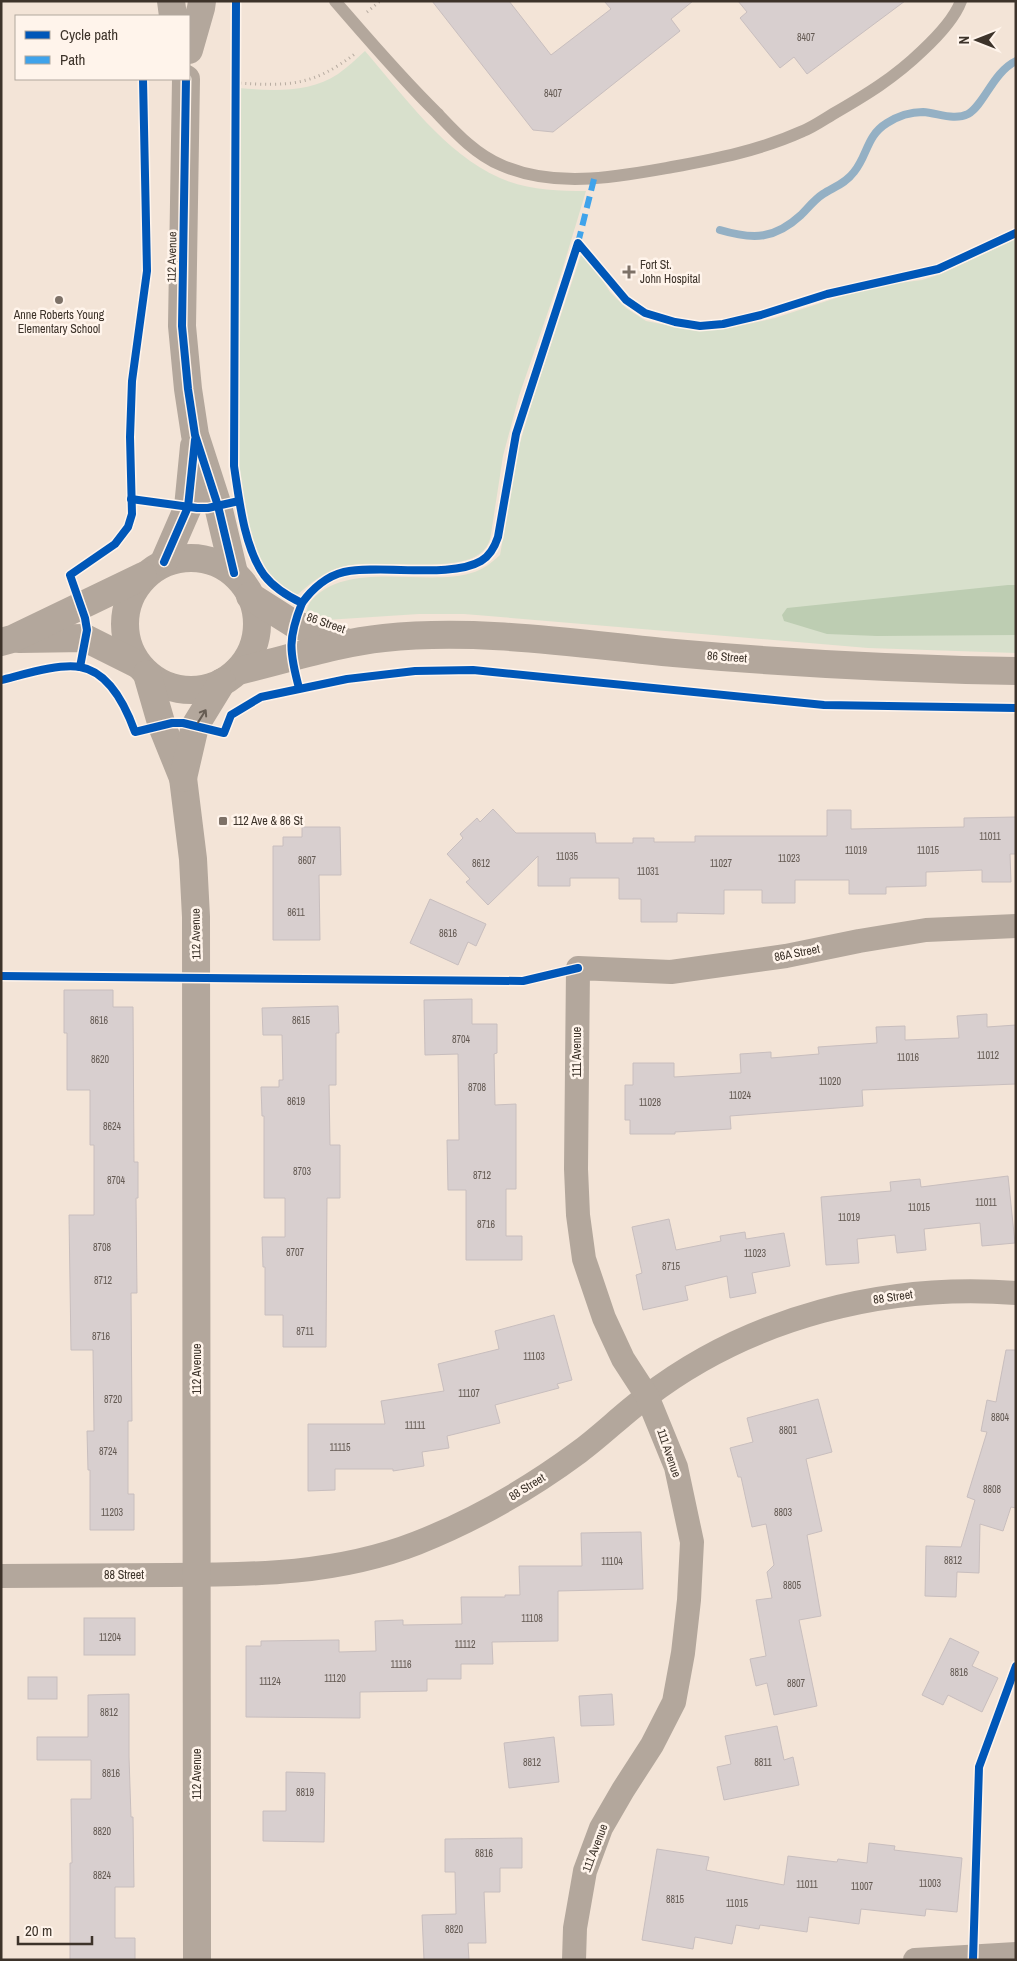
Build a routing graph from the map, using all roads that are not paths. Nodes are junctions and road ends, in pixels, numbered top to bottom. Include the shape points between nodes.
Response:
1 (170, 1) edge
2 (202, 1) edge
3 (336, 1) edge
4 (961, 1) edge
5 (173, 15) edge
6 (190, 47) edge
7 (186, 80) edge
8 (195, 435) junction
9 (153, 569) junction
10 (234, 573) junction
11 (250, 596) junction
12 (7, 640) edge
13 (348, 643) junction
14 (142, 669) junction
15 (1016, 671) edge
16 (230, 676) junction
17 (183, 778) junction
18 (1016, 926) edge
19 (578, 968) joint
20 (1016, 1292) edge
21 (647, 1396) junction
22 (197, 1575) junction
23 (1, 1576) edge
24 (1016, 1954) edge
25 (197, 1960) edge
26 (574, 1960) edge
27 (915, 1960) edge

1 - 5 street
2 - 6 street
3 - 4 lane via 466,143 499,164 525,175 594,179 721,158 804,131 898,73 930,43
7 - 8 street, 112 Avenue via 182,326
8 - 9 street, 112 Avenue via 188,507
8 - 10 street, 112 Avenue via 218,506
9 - 10 street via 197,558
9 - 12 street
9 - 14 street via 129,598 126,620 128,642
10 - 11 street
11 - 13 street, 86 Street via 294,624
11 - 16 street via 256,617 256,638 251,656
12 - 14 street via 86,638
13 - 15 street, 86 Street via 420,635 466,636 897,669
13 - 16 street, 86 Street
14 - 16 street via 165,684 183,688 201,688
14 - 17 street, 112 Avenue
17 -> 16 street, 112 Avenue via 195,726
17 - 22 street, 112 Avenue via 196,917
18 - 19 street, 86A Street via 926,930 786,956 671,972
19 - 21 street, 111 Avenue via 576,1169 584,1259 604,1318 623,1358
20 - 21 street, 88 Street via 949,1290 839,1307 797,1318 712,1353
21 - 22 street, 88 Street via 581,1450 522,1492 417,1543 367,1559 314,1570
21 - 26 street, 111 Avenue via 676,1467 692,1542 683,1653 674,1702 652,1745 601,1828 585,1871 574,1928
22 - 23 street, 88 Street
22 - 25 street, 112 Avenue
24 - 27 street

